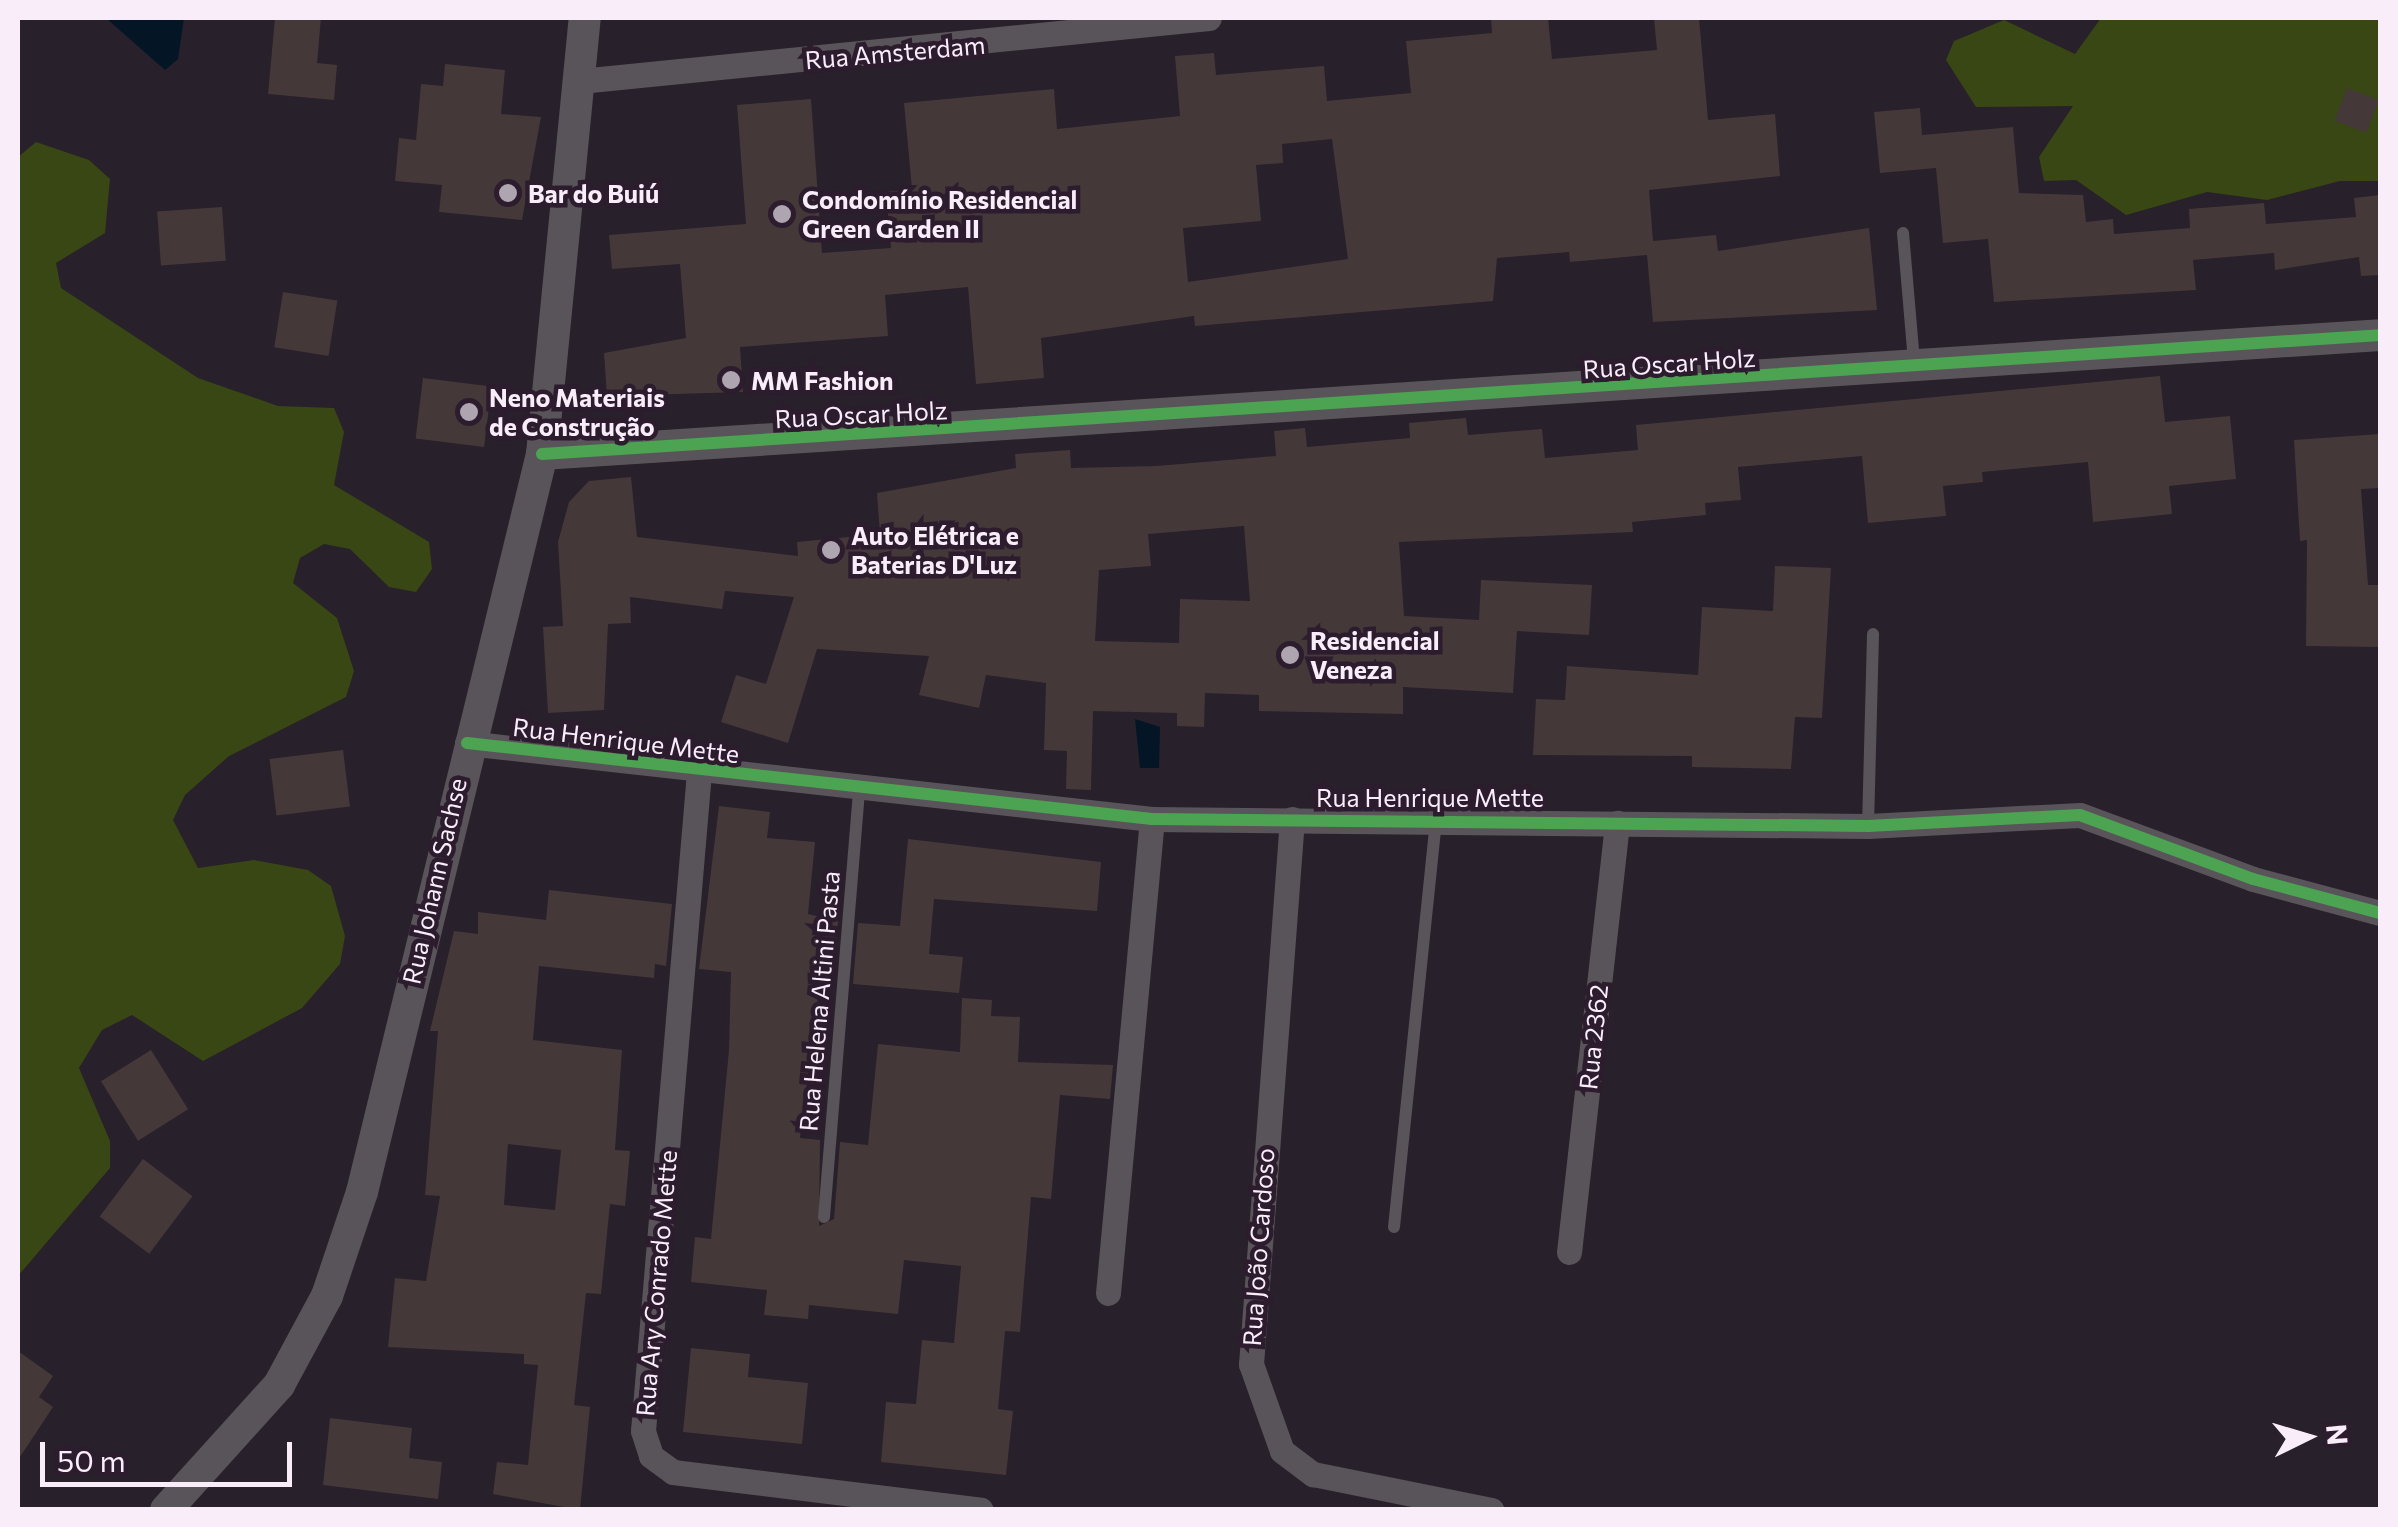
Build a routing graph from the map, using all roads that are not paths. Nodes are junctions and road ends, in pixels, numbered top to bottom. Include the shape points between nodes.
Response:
1 (585, 18) edge
2 (1209, 18) edge
3 (580, 81) junction
4 (1903, 233) dead end
5 (2380, 335) edge
6 (1915, 370) junction
7 (542, 454) junction
8 (1873, 634) dead end
9 (467, 743) junction
10 (699, 772) junction
11 (859, 789) junction
12 (1436, 816) junction
13 (1152, 819) junction
14 (1292, 819) junction
15 (1618, 823) junction
16 (1868, 826) junction
17 (2380, 913) edge
18 (824, 1217) dead end
19 (1394, 1226) dead end
20 (1569, 1252) dead end
21 (1108, 1293) dead end
22 (846, 1501) edge
23 (166, 1510) edge
24 (981, 1510) edge
25 (1491, 1510) edge

1 - 3 street, Rua Johann Sachse
2 - 3 street, Rua Amsterdam
3 - 7 street, Rua Johann Sachse
4 - 6 lane
5 - 6 street, Rua Oscar Holz
6 - 7 street, Rua Oscar Holz
7 - 9 street, Rua Johann Sachse
8 - 16 lane
9 - 10 street, Rua Henrique Mette
9 - 23 street, Rua Johann Sachse via 362,1192 327,1296 279,1384
10 - 11 street, Rua Henrique Mette
10 - 22 street, Rua Ary Conrado Mette via 644,1431 651,1456 674,1472
11 - 13 street, Rua Henrique Mette
11 - 18 lane, Rua Helena Altini Pasta
12 - 14 street, Rua Henrique Mette
12 - 15 street, Rua Henrique Mette
12 - 19 lane
13 - 14 street, Rua Henrique Mette
13 - 21 street
14 - 25 street, Rua João Cardoso via 1251,1364 1282,1450 1312,1474
15 - 16 street, Rua Henrique Mette
15 - 20 street, Rua 2362
16 - 17 street, Rua Henrique Mette via 2080,815 2254,879
22 - 24 street, Rua Ary Conrado Mette

